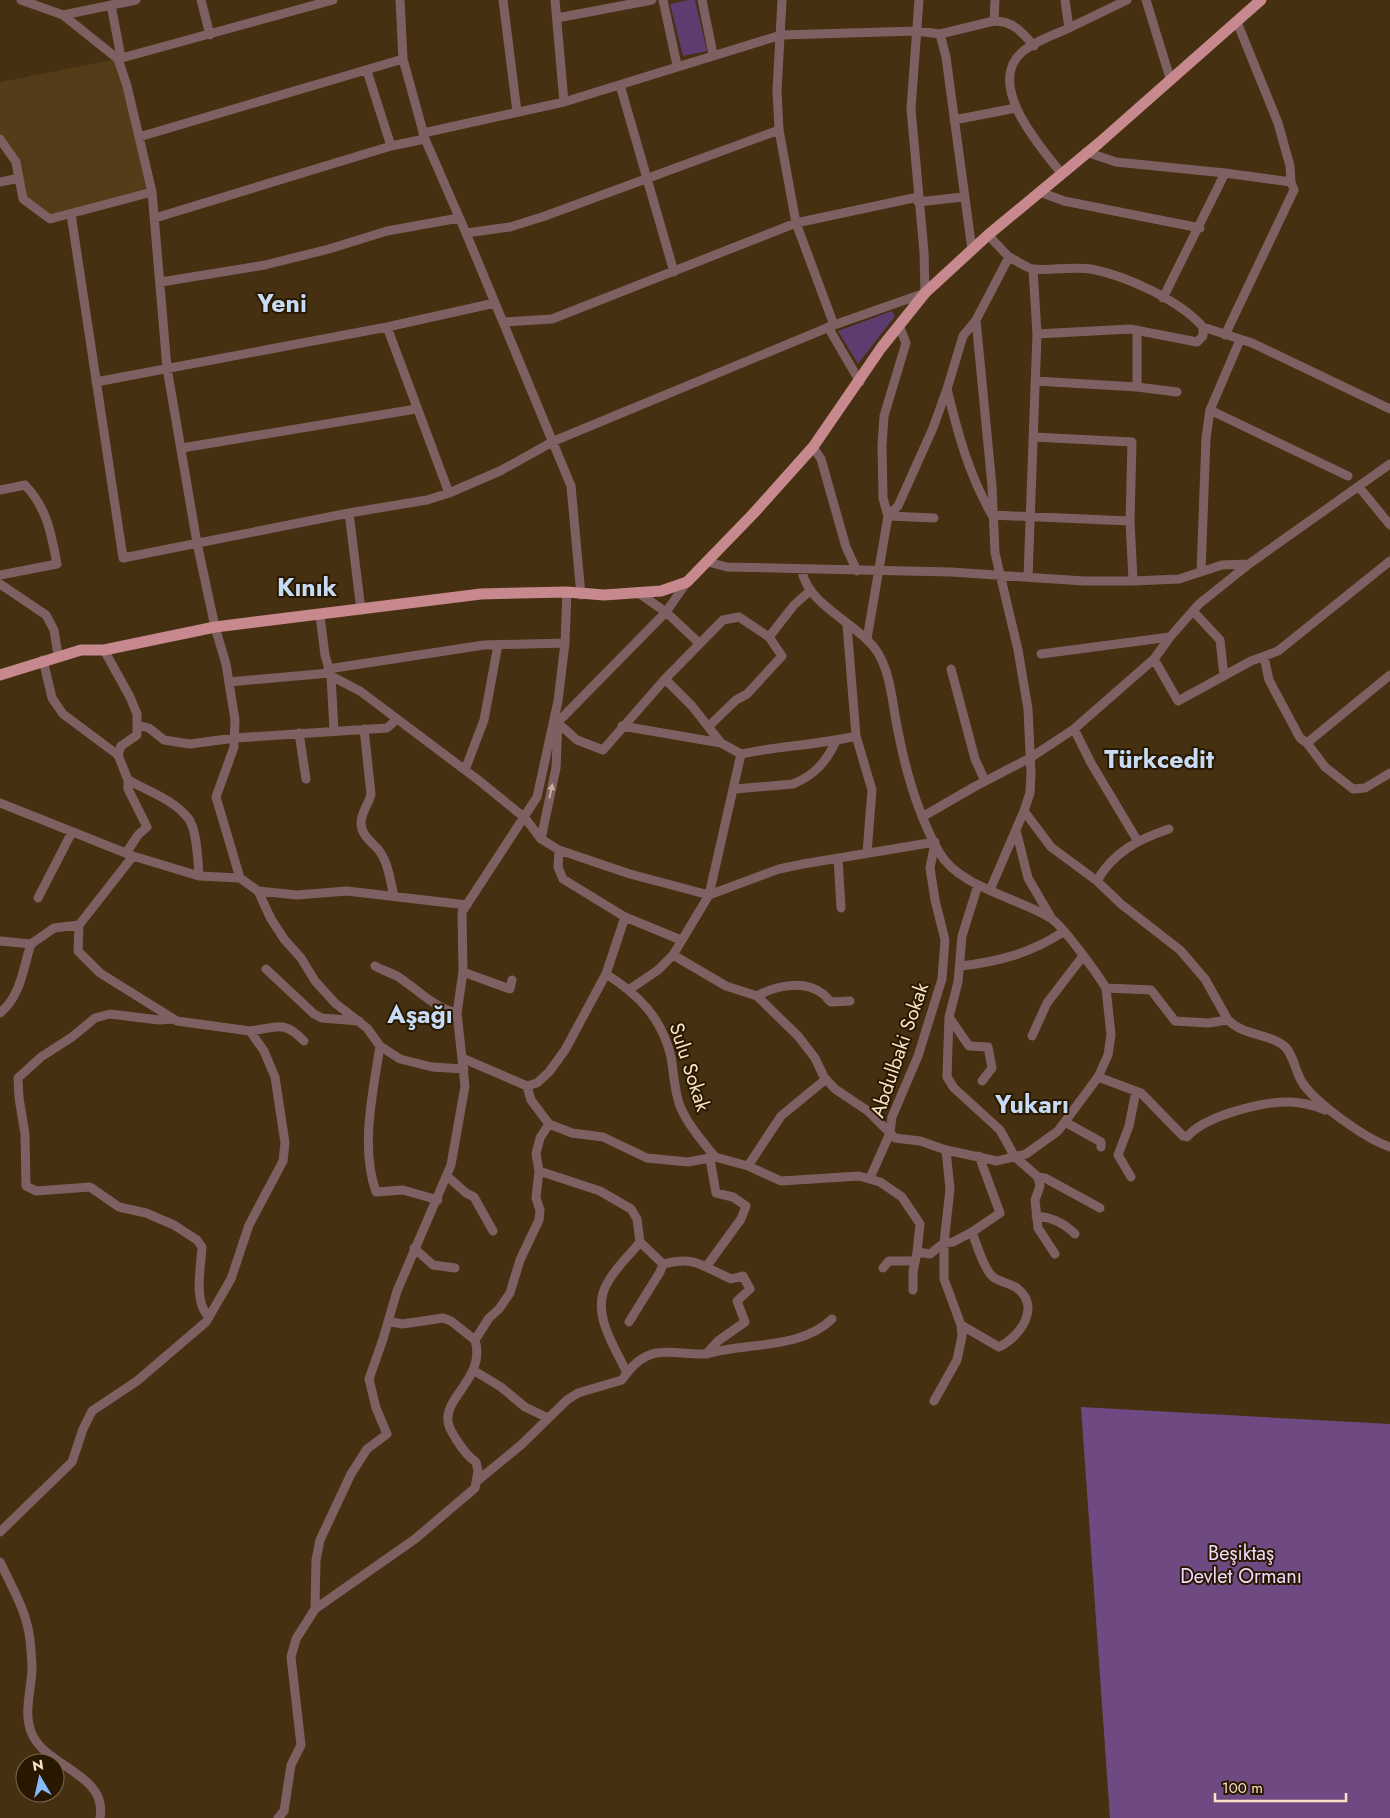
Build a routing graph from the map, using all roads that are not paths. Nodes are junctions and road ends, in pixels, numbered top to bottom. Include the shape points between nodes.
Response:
1 (22, 0) edge
2 (136, 0) edge
3 (201, 0) edge
4 (333, 0) edge
5 (400, 0) edge
6 (503, 0) edge
7 (555, 0) edge
8 (652, 0) edge
9 (663, 0) edge
10 (702, 0) edge
11 (782, 0) edge
12 (919, 0) edge
13 (996, 0) edge
14 (1065, 0) edge
15 (1127, 0) edge
16 (1146, 0) edge
17 (1262, 0) edge
18 (111, 5) junction
19 (62, 15) junction
20 (557, 18) junction
21 (994, 21) junction
22 (1237, 22) junction
23 (1069, 28) junction
24 (917, 32) junction
25 (940, 34) junction
26 (210, 35) junction
27 (781, 35) junction
28 (1034, 46) junction
29 (713, 54) junction
30 (118, 59) junction
31 (403, 59) junction
32 (677, 66) junction
33 (367, 71) junction
34 (1170, 78) junction
35 (620, 85) junction
36 (564, 102) junction
37 (1016, 108) junction
38 (517, 112) junction
39 (954, 120) junction
40 (779, 130) junction
41 (424, 136) junction
42 (139, 137) junction
43 (0, 139) edge
44 (391, 146) junction
45 (1086, 152) junction
46 (1225, 173) junction
47 (1062, 174) junction
48 (18, 178) junction
49 (647, 178) junction
50 (0, 182) edge
51 (1291, 182) junction
52 (152, 192) junction
53 (1040, 192) junction
54 (963, 197) junction
55 (918, 199) junction
56 (71, 214) junction
57 (155, 218) junction
58 (459, 218) junction
59 (796, 223) junction
60 (1200, 228) junction
61 (466, 233) junction
62 (988, 234) junction
63 (972, 250) junction
64 (1009, 257) junction
65 (1032, 269) junction
66 (674, 272) junction
67 (161, 282) junction
68 (925, 293) junction
69 (1163, 298) junction
70 (495, 303) junction
71 (976, 320) junction
72 (504, 322) junction
73 (899, 325) junction
74 (831, 326) junction
75 (387, 327) junction
76 (1203, 327) junction
77 (1137, 330) junction
78 (1037, 334) junction
79 (1225, 335) junction
80 (1240, 340) junction
81 (167, 368) junction
82 (1035, 381) junction
83 (96, 382) junction
84 (860, 382) junction
85 (1137, 387) junction
86 (947, 389) junction
87 (1177, 392) dead end
88 (416, 409) junction
89 (1390, 409) edge
90 (1210, 410) junction
91 (1033, 437) junction
92 (554, 441) junction
93 (813, 447) junction
94 (182, 448) junction
95 (1390, 464) edge
96 (1348, 476) dead end
97 (1359, 487) junction
98 (0, 490) edge
99 (450, 494) junction
100 (349, 513) junction
101 (992, 515) junction
102 (888, 516) junction
103 (1030, 516) junction
104 (934, 518) dead end
105 (1130, 521) junction
106 (1390, 525) edge
107 (197, 542) junction
108 (1390, 561) edge
109 (708, 562) junction
110 (1249, 564) junction
111 (802, 571) junction
112 (878, 571) junction
113 (857, 572) junction
114 (1201, 572) junction
115 (999, 574) junction
116 (0, 575) edge
117 (1028, 577) junction
118 (687, 582) junction
119 (1133, 582) junction
120 (0, 584) edge
121 (811, 590) junction
122 (567, 592) junction
123 (637, 592) junction
124 (581, 594) junction
125 (361, 610) junction
126 (1193, 611) junction
127 (666, 612) junction
128 (320, 616) junction
129 (847, 625) junction
130 (215, 627) junction
131 (769, 637) junction
132 (1170, 637) junction
133 (867, 640) junction
134 (566, 643) junction
135 (699, 644) junction
136 (498, 645) junction
137 (104, 650) junction
138 (1041, 654) dead end
139 (58, 655) junction
140 (1264, 657) junction
141 (1154, 659) junction
142 (43, 660) junction
143 (951, 669) dead end
144 (330, 673) junction
145 (0, 675) edge
146 (1390, 675) edge
147 (1224, 676) junction
148 (665, 679) junction
149 (229, 682) junction
150 (558, 701) junction
151 (397, 719) junction
152 (558, 722) junction
153 (137, 725) junction
154 (622, 726) junction
155 (709, 726) junction
156 (364, 729) junction
157 (1074, 729) junction
158 (550, 730) junction
159 (334, 731) junction
160 (299, 733) junction
161 (856, 736) junction
162 (235, 738) junction
163 (836, 741) junction
164 (721, 743) junction
165 (1307, 743) junction
166 (742, 754) junction
167 (118, 755) junction
168 (1030, 758) junction
169 (464, 770) junction
170 (1390, 773) edge
171 (306, 779) dead end
172 (128, 780) junction
173 (984, 781) junction
174 (735, 789) junction
175 (0, 803) edge
176 (1024, 811) junction
177 (922, 817) junction
178 (525, 818) junction
179 (1169, 829) dead end
180 (1016, 830) junction
181 (72, 832) junction
182 (542, 839) junction
183 (1137, 840) junction
184 (935, 842) junction
185 (559, 850) junction
186 (866, 853) junction
187 (129, 854) junction
188 (838, 858) junction
189 (199, 876) junction
190 (240, 878) junction
191 (1097, 881) junction
192 (978, 885) junction
193 (258, 890) junction
194 (990, 890) junction
195 (709, 895) junction
196 (394, 896) junction
197 (38, 898) dead end
198 (466, 904) junction
199 (840, 908) dead end
200 (624, 917) junction
201 (1052, 920) junction
202 (78, 925) junction
203 (1063, 932) junction
204 (681, 940) junction
205 (0, 941) edge
206 (31, 944) junction
207 (673, 955) junction
208 (1082, 956) junction
209 (375, 966) dead end
210 (960, 966) junction
211 (266, 969) dead end
212 (463, 972) junction
213 (606, 974) junction
214 (942, 979) junction
215 (512, 980) dead end
216 (958, 982) junction
217 (1106, 988) junction
218 (630, 989) junction
219 (757, 996) junction
220 (850, 1001) dead end
221 (0, 1013) edge
222 (457, 1014) junction
223 (949, 1017) junction
224 (174, 1019) junction
225 (1228, 1020) junction
226 (359, 1021) junction
227 (250, 1031) junction
228 (1032, 1036) dead end
229 (304, 1040) dead end
230 (380, 1046) junction
231 (462, 1058) junction
232 (464, 1069) junction
233 (1098, 1078) junction
234 (826, 1079) junction
235 (982, 1081) dead end
236 (527, 1086) junction
237 (1136, 1091) junction
238 (1327, 1110) junction
239 (1065, 1122) junction
240 (549, 1124) junction
241 (890, 1133) junction
242 (1101, 1147) dead end
243 (1390, 1147) edge
244 (946, 1150) junction
245 (978, 1156) junction
246 (1015, 1157) junction
247 (713, 1158) junction
248 (748, 1166) junction
249 (539, 1171) junction
250 (447, 1176) junction
251 (1038, 1176) junction
252 (1131, 1177) dead end
253 (870, 1178) junction
254 (438, 1200) junction
255 (1100, 1208) dead end
256 (1036, 1216) junction
257 (493, 1231) dead end
258 (972, 1232) junction
259 (1074, 1234) dead end
260 (640, 1242) junction
261 (944, 1243) junction
262 (414, 1248) junction
263 (917, 1252) junction
264 (1055, 1254) dead end
265 (914, 1261) junction
266 (663, 1264) junction
267 (455, 1268) dead end
268 (706, 1268) junction
269 (883, 1268) dead end
270 (913, 1290) dead end
271 (209, 1317) junction
272 (832, 1319) dead end
273 (388, 1321) junction
274 (630, 1322) dead end
275 (961, 1325) junction
276 (475, 1340) junction
277 (706, 1354) junction
278 (473, 1370) junction
279 (627, 1373) junction
280 (934, 1401) dead end
281 (548, 1418) junction
282 (476, 1482) junction
283 (0, 1532) edge
284 (0, 1562) edge
285 (315, 1609) junction
286 (100, 1818) edge
287 (278, 1818) edge

1 - 19 street
2 - 18 street
3 - 26 street
4 - 26 street
5 - 31 street
6 - 38 street
7 - 20 street
8 - 20 street
9 - 32 street
10 - 29 street
11 - 27 street
12 - 24 street
13 - 21 street
14 - 23 street
15 - 23 street
16 - 34 street
17 - 22 main road
18 - 19 street
18 - 30 street via 120,52
19 - 30 street
20 - 36 street
21 - 25 street
21 - 28 street via 1006,21
22 - 34 main road
22 - 51 street via 1278,123
23 - 28 street
24 - 25 street
24 - 27 street
24 - 55 street via 911,109
25 - 39 street
26 - 30 street
27 - 29 street
27 - 40 street via 777,91
28 - 37 street via 1022,51 1010,71
29 - 32 street
30 - 42 street
31 - 33 street
31 - 41 street
32 - 35 street
33 - 42 street
33 - 44 street
34 - 45 main road
35 - 36 street
35 - 49 street
36 - 38 street
37 - 39 street
37 - 47 street
38 - 41 street
39 - 54 street
40 - 49 street
40 - 59 street
41 - 44 street
41 - 58 street
42 - 52 street
43 - 48 street via 16,162
44 - 57 street
45 - 46 street via 1116,162
45 - 47 main road
46 - 51 street
46 - 60 street
47 - 53 main road
48 - 50 street
48 - 56 street via 23,199 50,219
49 - 61 street via 510,227
49 - 66 street
51 - 79 street via 1294,190 1289,203
52 - 56 street
52 - 57 street
53 - 60 street via 1064,201
53 - 62 main road
54 - 55 street
54 - 63 street
55 - 59 street
55 - 68 street
56 - 83 street
57 - 67 street
58 - 61 street
58 - 67 street via 387,231 265,265
59 - 66 street
59 - 74 street
60 - 69 street
61 - 70 street
62 - 63 main road
62 - 64 street
63 - 68 main road
64 - 65 street
64 - 71 street
65 - 69 street via 1091,269 1130,281
65 - 78 street
66 - 72 street via 552,319
67 - 81 street
68 - 73 main road
68 - 74 street
69 - 76 street via 1193,316
70 - 72 street
70 - 75 street
71 - 86 street via 963,336
71 - 101 street
72 - 92 street
73 - 84 main road
73 - 102 street via 906,343 884,416 882,446 883,498
74 - 84 street
74 - 92 street
75 - 81 street
75 - 88 street
76 - 77 street via 1203,336 1197,342
76 - 79 street
77 - 78 street
77 - 85 street
78 - 82 street
79 - 80 street
80 - 89 street
80 - 90 street
81 - 83 street
81 - 94 street
82 - 85 street
82 - 91 street
83 - 107 street via 123,558
84 - 93 main road
85 - 87 street
86 - 101 street via 972,480
86 - 102 street via 898,506
88 - 94 street
88 - 99 street
90 - 96 street
90 - 114 street
91 - 103 street
91 - 105 street via 1132,442
92 - 99 street
92 - 124 street via 571,486
93 - 109 main road
93 - 113 street via 821,459 846,547
94 - 107 street
95 - 97 street
97 - 106 street
97 - 110 street
98 - 116 street via 25,485 38,498 49,524 57,564
99 - 100 street
100 - 107 street
100 - 125 street
101 - 103 street
101 - 115 street
102 - 104 street
102 - 112 street
103 - 105 street
103 - 117 street
105 - 119 street
107 - 130 street
108 - 140 street via 1278,651
109 - 111 street via 727,567
109 - 118 main road
110 - 114 street via 1222,565
110 - 126 street
111 - 113 street
111 - 121 street
112 - 113 street
112 - 115 street
112 - 133 street
114 - 119 street via 1179,579
115 - 117 street
115 - 168 street via 1018,650 1028,709
117 - 119 street
118 - 123 main road via 661,591
118 - 127 street
120 - 139 street via 46,615 54,630
121 - 129 street
121 - 131 street via 794,605
122 - 124 main road
122 - 125 main road via 481,594
122 - 134 street
123 - 124 main road
123 - 127 street
125 - 128 main road
126 - 132 street
126 - 147 street via 1220,640
127 - 135 street
127 - 152 street
128 - 130 main road
128 - 144 street
129 - 133 street
129 - 161 street
130 - 137 main road
130 - 149 street
131 - 135 street via 739,617 723,620
131 - 155 street via 782,656 747,694
132 - 138 street
132 - 141 street
133 - 177 street via 884,665 910,786
134 - 136 street
134 - 150 street
135 - 148 street
136 - 144 street via 410,655
136 - 169 street via 484,720
137 - 139 main road
137 - 153 street via 130,696 137,714
139 - 142 main road
140 - 147 street
140 - 165 street via 1269,680 1300,738
141 - 147 street via 1178,701
141 - 157 street
142 - 145 main road
142 - 167 street via 52,698 63,714
143 - 173 street
144 - 149 street
144 - 151 street
144 - 159 street
146 - 165 street
148 - 154 street
148 - 155 street
149 - 162 street
150 - 152 street
150 - 158 street
151 - 156 street via 387,728
151 - 169 street
152 - 154 street via 577,740 602,750
152 - 158 street
182 -> 152 street via 556,768
153 - 162 street via 176,743
153 - 167 street via 137,735 120,746
154 - 164 street
155 - 164 street
156 - 159 street
156 - 196 street via 371,794 370,802 362,813 361,826 385,862
157 - 168 street
157 - 183 street
158 - 178 street via 537,797
159 - 160 street
160 - 162 street
160 - 171 street
161 - 163 street
161 - 186 street via 872,790
162 - 190 street via 216,798
163 - 166 street
163 - 174 street via 814,774 802,780 793,784
164 - 166 street
165 - 170 street via 1325,767 1353,789 1365,788
166 - 174 street
167 - 172 street
168 - 173 street
168 - 176 street via 1030,793
169 - 178 street
172 - 187 street via 128,789 146,827 138,835
172 - 189 street via 167,800 189,819
173 - 177 street
174 - 195 street
175 - 181 street
176 - 180 street
176 - 191 street via 1052,847
177 - 184 street
178 - 182 street
178 - 198 street
179 - 183 street
180 - 194 street
180 - 201 street via 1028,878
181 - 187 street
181 - 197 street
182 - 185 street
183 - 191 street via 1106,864
184 - 186 street
184 - 192 street via 946,860
184 - 214 street, Abdulbaki Sokak via 930,868 945,940
185 - 195 street via 630,874
185 - 200 street via 558,867 563,879
186 - 188 street
187 - 189 street
187 - 202 street
188 - 195 street via 780,869
188 - 199 street
189 - 190 street
190 - 193 street
191 - 225 street via 1180,950 1205,979
192 - 194 street
192 - 210 street via 962,936
193 - 196 street via 297,895 347,891
193 - 226 street via 271,919 316,981
194 - 201 street
195 - 204 street
196 - 198 street
198 - 212 street via 462,912
200 - 204 street
200 - 213 street
201 - 203 street
202 - 206 street via 54,928
202 - 224 street via 78,951 86,962
203 - 208 street
203 - 210 street via 1023,953 992,962
204 - 207 street
205 - 206 street
206 - 221 street via 17,992 9,1006
207 - 218 street
207 - 219 street via 726,986
208 - 217 street
208 - 228 street via 1046,1003
209 - 222 street
210 - 216 street
211 - 226 street via 318,1016
212 - 215 street via 510,989
212 - 222 street
213 - 218 street, Sulu Sokak
213 - 236 street via 565,1050 549,1072 537,1083
214 - 216 street
214 - 241 street, Abdulbaki Sokak via 918,1056 892,1117
216 - 223 street
217 - 225 street via 1151,990 1175,1021 1208,1024
217 - 233 street via 1111,1035 1108,1055
218 - 247 street, Sulu Sokak via 652,1013 659,1026 670,1056 680,1106
219 - 220 street via 788,985 822,993 831,1002
219 - 234 street via 798,1036
222 - 231 street
223 - 235 street via 969,1046 988,1047 992,1068
223 - 246 street via 947,1077 954,1088 1000,1130
224 - 227 street
224 - 271 street via 110,1014 95,1018 18,1078 26,1143 26,1186 36,1191 90,1187 119,1207 146,1213 197,1240 202,1247 200,1302 203,1312
225 - 238 street via 1254,1035 1283,1045 1303,1083
226 - 230 street
227 - 229 street via 280,1026 292,1028
227 - 271 street via 264,1051 275,1077 285,1143 283,1160 249,1225 231,1279
230 - 232 street via 400,1059 432,1067
230 - 254 street via 371,1101 371,1178 376,1192 403,1190
231 - 232 street
231 - 236 street
232 - 250 street via 465,1086
233 - 237 street
233 - 239 street
234 - 241 street via 868,1111
234 - 248 street via 781,1116
236 - 240 street via 531,1100
237 - 238 street via 1142,1093 1187,1137 1192,1131 1237,1110 1285,1102 1299,1102
237 - 252 street via 1129,1126 1118,1155
238 - 243 street via 1371,1140
239 - 242 street via 1101,1142
239 - 246 street via 1058,1132 1026,1154
240 - 247 street via 572,1133 603,1137 647,1158 688,1162
240 - 249 street via 540,1138 536,1154
241 - 244 street via 895,1138 920,1141
241 - 253 street, Abdulbaki Sokak
244 - 245 street
244 - 261 street via 950,1188
245 - 246 street via 997,1161
245 - 258 street via 1000,1213
246 - 251 street
247 - 248 street
247 - 268 street via 716,1193 733,1197 746,1206 741,1219
248 - 253 street via 781,1181 837,1176
249 - 260 street via 600,1191 632,1209
249 - 276 street via 538,1220 510,1293
250 - 254 street
250 - 257 street via 474,1197
251 - 255 street
251 - 256 street
253 - 263 street via 902,1197 917,1219 921,1228
254 - 262 street
256 - 259 street via 1064,1224
256 - 264 street via 1040,1233
258 - 261 street
258 - 275 street via 991,1276 1020,1290 1028,1303 1028,1315 1017,1332 999,1347
260 - 266 street
260 - 279 street via 607,1282 602,1305 603,1320
261 - 263 street via 930,1254
261 - 275 street via 944,1280
262 - 267 street via 434,1265
262 - 273 street
263 - 265 street
265 - 269 street via 890,1261
265 - 270 street
266 - 268 street via 693,1260
266 - 274 street
268 - 277 street via 731,1279 743,1276 750,1289 737,1301 745,1322
271 - 283 street via 137,1381 92,1410 72,1462
272 - 277 street via 822,1329 807,1335
273 - 276 street via 402,1324 443,1318
273 - 285 street via 369,1379 387,1434 367,1450 350,1474 320,1540 316,1560
275 - 280 street via 957,1360
276 - 278 street via 478,1350
277 - 279 street via 654,1352 635,1363
278 - 281 street via 501,1386 525,1407
278 - 282 street via 450,1410 448,1422 458,1442 476,1462
279 - 281 street via 622,1380 572,1396
281 - 282 street
282 - 285 street via 475,1488 415,1539
284 - 286 street via 26,1619 30,1639 32,1668 28,1714 32,1734 44,1750 92,1786 100,1802
285 - 287 street via 296,1639 291,1657 301,1745 291,1765 284,1810

